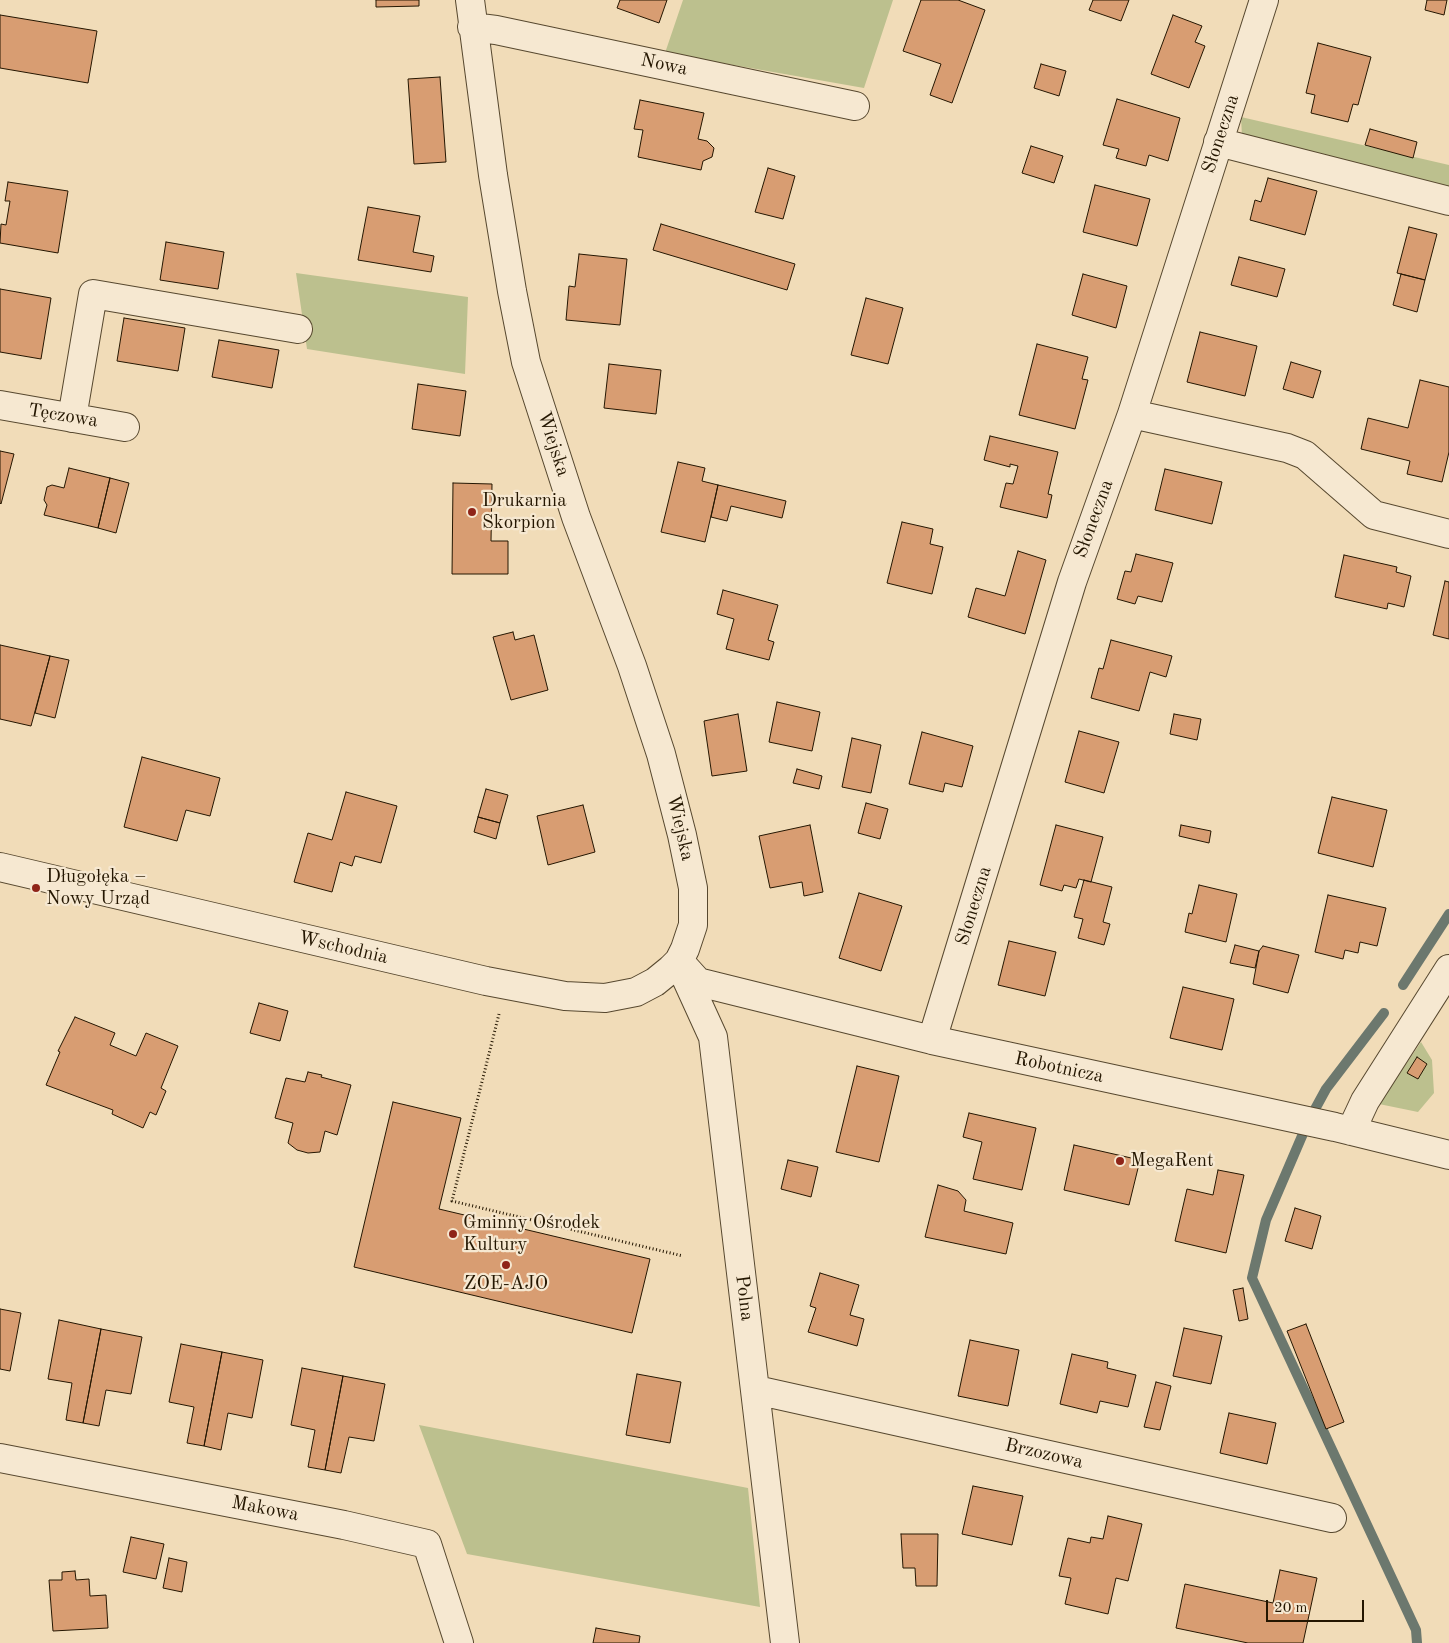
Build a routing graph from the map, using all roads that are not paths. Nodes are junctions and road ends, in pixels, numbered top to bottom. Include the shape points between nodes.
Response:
1 (470, 0) edge
2 (1264, 0) edge
3 (472, 27) junction
4 (855, 106) dead end
5 (1218, 142) junction
6 (1449, 201) edge
7 (298, 329) dead end
8 (0, 405) edge
9 (1132, 414) junction
10 (72, 418) junction
11 (125, 427) dead end
12 (1449, 534) edge
13 (0, 867) edge
14 (678, 961) junction
15 (1449, 969) edge
16 (932, 1040) junction
17 (1343, 1129) junction
18 (1449, 1155) edge
19 (756, 1390) junction
20 (0, 1458) edge
21 (1332, 1518) dead end
22 (459, 1643) edge
23 (784, 1643) edge

1 - 3 street, Wiejska
2 - 5 street, Słoneczna
3 - 4 street, Nowa
3 - 14 street, Wiejska via 493,176 526,362 576,517 661,754 684,842 693,888 693,925
5 - 6 street
5 - 9 street, Słoneczna
7 - 10 street via 93,294
8 - 10 street, Tęczowa
9 - 12 street via 1287,448 1304,455 1374,515
9 - 16 street, Słoneczna via 1072,582
10 - 11 street, Tęczowa
13 - 14 street, Wschodnia via 486,981 565,996 605,998 636,992 655,982
14 - 16 street, Robotnicza via 698,982
14 - 19 street, Polna via 713,1037
15 - 17 street via 1365,1102
16 - 17 street, Robotnicza
17 - 18 street, Robotnicza
19 - 21 street, Brzozowa
19 - 23 street, Polna
20 - 22 street, Makowa via 428,1544

